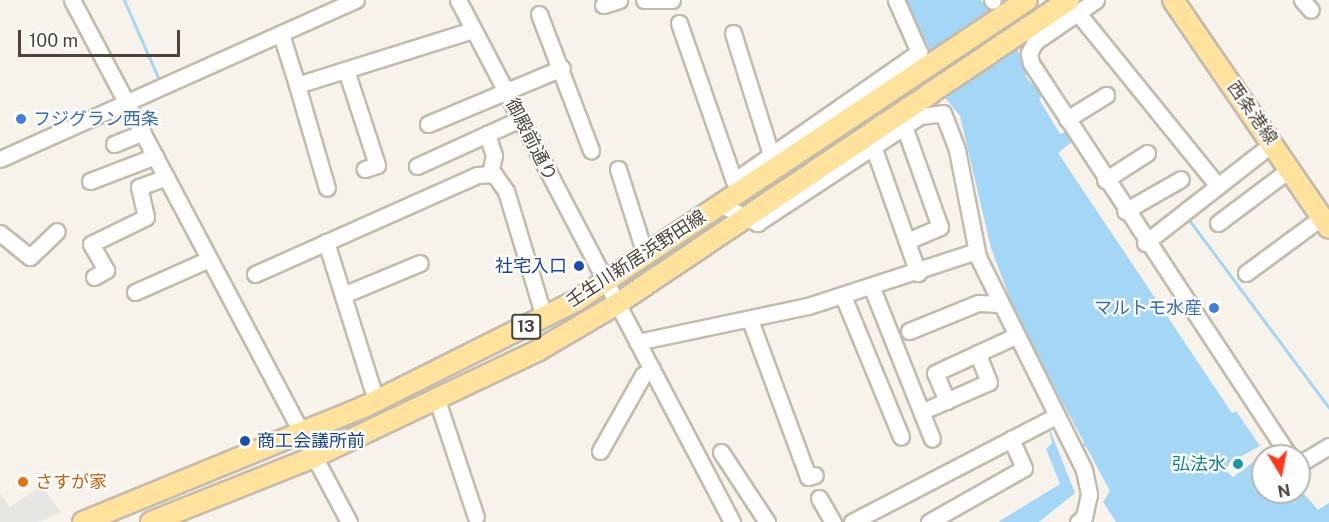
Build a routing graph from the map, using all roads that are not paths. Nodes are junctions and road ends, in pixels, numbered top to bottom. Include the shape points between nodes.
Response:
1 (72, 0) edge
2 (356, 0) edge
3 (458, 0) edge
4 (619, 0) edge
5 (644, 0) edge
6 (672, 0) edge
7 (896, 0) edge
8 (1027, 0) edge
9 (1096, 0) edge
10 (1173, 0) edge
11 (603, 5) dead end
12 (1073, 6) edge
13 (994, 7) edge
14 (539, 14) dead end
15 (679, 23) dead end
16 (473, 30) junction
17 (733, 33) dead end
18 (281, 34) junction
19 (1021, 47) junction
20 (562, 68) junction
21 (346, 70) junction
22 (297, 85) junction
23 (505, 90) junction
24 (1106, 95) dead end
25 (127, 103) junction
26 (520, 119) junction
27 (1067, 119) junction
28 (428, 124) dead end
29 (904, 126) junction
30 (143, 132) junction
31 (487, 134) junction
32 (1273, 143) junction
33 (114, 144) dead end
34 (873, 146) junction
35 (591, 150) dead end
36 (1147, 153) dead end
37 (771, 154) junction
38 (155, 156) junction
39 (0, 159) edge
40 (417, 166) dead end
41 (365, 168) dead end
42 (618, 169) dead end
43 (1290, 169) junction
44 (761, 170) junction
45 (490, 174) junction
46 (166, 177) junction
47 (1181, 178) dead end
48 (1105, 180) junction
49 (90, 181) dead end
50 (1218, 186) junction
51 (327, 188) dead end
52 (776, 192) junction
53 (720, 204) junction
54 (1125, 211) junction
55 (743, 214) junction
56 (1325, 222) edge
57 (1219, 224) dead end
58 (57, 231) dead end
59 (0, 233) edge
60 (907, 241) junction
61 (326, 242) junction
62 (1145, 243) junction
63 (976, 251) junction
64 (645, 255) junction
65 (209, 259) junction
66 (420, 263) dead end
67 (918, 273) junction
68 (255, 274) dead end
69 (1247, 274) dead end
70 (94, 277) dead end
71 (604, 280) junction
72 (872, 288) junction
73 (135, 292) dead end
74 (343, 295) junction
75 (843, 296) junction
76 (617, 304) junction
77 (999, 304) junction
78 (544, 317) junction
79 (750, 320) junction
80 (909, 331) dead end
81 (1016, 336) junction
82 (638, 342) junction
83 (977, 353) junction
84 (652, 369) junction
85 (437, 400) junction
86 (376, 401) junction
87 (947, 401) junction
88 (930, 408) dead end
89 (1056, 416) junction
90 (302, 433) junction
91 (901, 438) dead end
92 (932, 439) dead end
93 (1011, 439) junction
94 (1281, 444) edge
95 (1329, 446) edge
96 (600, 451) dead end
97 (721, 452) dead end
98 (314, 457) junction
99 (1311, 458) edge
100 (730, 465) junction
101 (815, 475) dead end
102 (708, 477) junction
103 (819, 498) dead end
104 (476, 517) dead end
105 (1083, 520) edge
106 (83, 522) edge
107 (151, 522) edge
108 (348, 522) edge
109 (732, 522) edge
110 (767, 522) edge
111 (833, 522) edge
112 (852, 522) edge
113 (929, 522) edge

1 - 25 street
2 - 18 street
3 - 16 street, 御殿前通り
4 - 11 street
5 - 6 street
7 - 37 street via 919,52
8 - 13 main road, 壬生川新居浜野田線 / 13
9 - 12 street
10 - 32 main road, 西条港線
12 - 19 main road, 壬生川新居浜野田線 / 13
12 - 19 street via 1040,37
12 - 50 street
13 - 44 main road, 壬生川新居浜野田線 / 13 via 933,64
14 - 20 street
15 - 44 street via 734,180
16 - 21 street
16 - 23 street, 御殿前通り
17 - 37 street
18 - 22 street
18 - 25 street
19 - 27 street
19 - 52 main road, 壬生川新居浜野田線 / 13 via 935,86
20 - 23 street
20 - 35 street
21 - 22 street
21 - 41 street via 377,165
22 - 51 street
23 - 26 street, 御殿前通り
23 - 28 street
24 - 27 street
25 - 30 street
25 - 39 street
26 - 31 street
26 - 71 street, 御殿前通り
27 - 48 street
29 - 34 street
29 - 60 street via 940,227
29 - 63 street via 928,111 943,113 957,150
30 - 33 street
30 - 38 street
31 - 40 street
31 - 45 street via 494,155
32 - 43 main road, 西条港線
32 - 50 street
34 - 55 street via 757,223
34 - 60 street
36 - 48 street
37 - 44 street
38 - 46 street
38 - 49 street
42 - 64 street
43 - 56 main road, 西条港線
43 - 57 street
44 - 52 street
44 - 53 main road, 壬生川新居浜野田線 / 13
45 - 61 street
45 - 78 street via 503,184
46 - 65 street
46 - 70 street via 139,187 146,217 91,244 106,270
47 - 54 street
48 - 54 street
50 - 62 street
52 - 55 main road, 壬生川新居浜野田線 / 13
53 - 55 street
53 - 64 main road, 壬生川新居浜野田線 / 13
54 - 62 street
55 - 76 main road, 壬生川新居浜野田線 / 13
56 - 69 street
58 - 59 street via 30,257
60 - 67 street
61 - 68 street
61 - 74 street
62 - 94 street
63 - 67 street
63 - 77 street
64 - 71 main road, 壬生川新居浜野田線 / 13
65 - 73 street
65 - 90 street
66 - 74 street
67 - 72 street
71 - 76 street, 御殿前通り
71 - 78 main road, 壬生川新居浜野田線 / 13
72 - 75 street
72 - 92 street
74 - 86 street
75 - 79 street
75 - 91 street
76 - 82 street, 御殿前通り
76 - 85 main road, 壬生川新居浜野田線 / 13
77 - 80 street via 978,303
77 - 81 street
78 - 86 main road, 壬生川新居浜野田線 / 13
79 - 82 street
79 - 101 street via 808,477
81 - 83 street
81 - 89 street
82 - 84 street, 御殿前通り
83 - 87 street via 935,373
83 - 87 street via 989,382
84 - 96 street via 643,375
84 - 102 street, 御殿前通り
85 - 98 main road, 壬生川新居浜野田線 / 13
85 - 104 street
86 - 90 main road, 壬生川新居浜野田線 / 13
87 - 88 street
89 - 93 street
89 - 105 street via 1088,483
90 - 98 street
90 - 106 main road, 壬生川新居浜野田線 / 13
93 - 112 street
93 - 113 street via 1024,468
95 - 99 street
97 - 100 street
98 - 107 main road, 壬生川新居浜野田線 / 13
98 - 108 street
100 - 102 street
100 - 110 street
102 - 109 street, 御殿前通り
103 - 111 street

